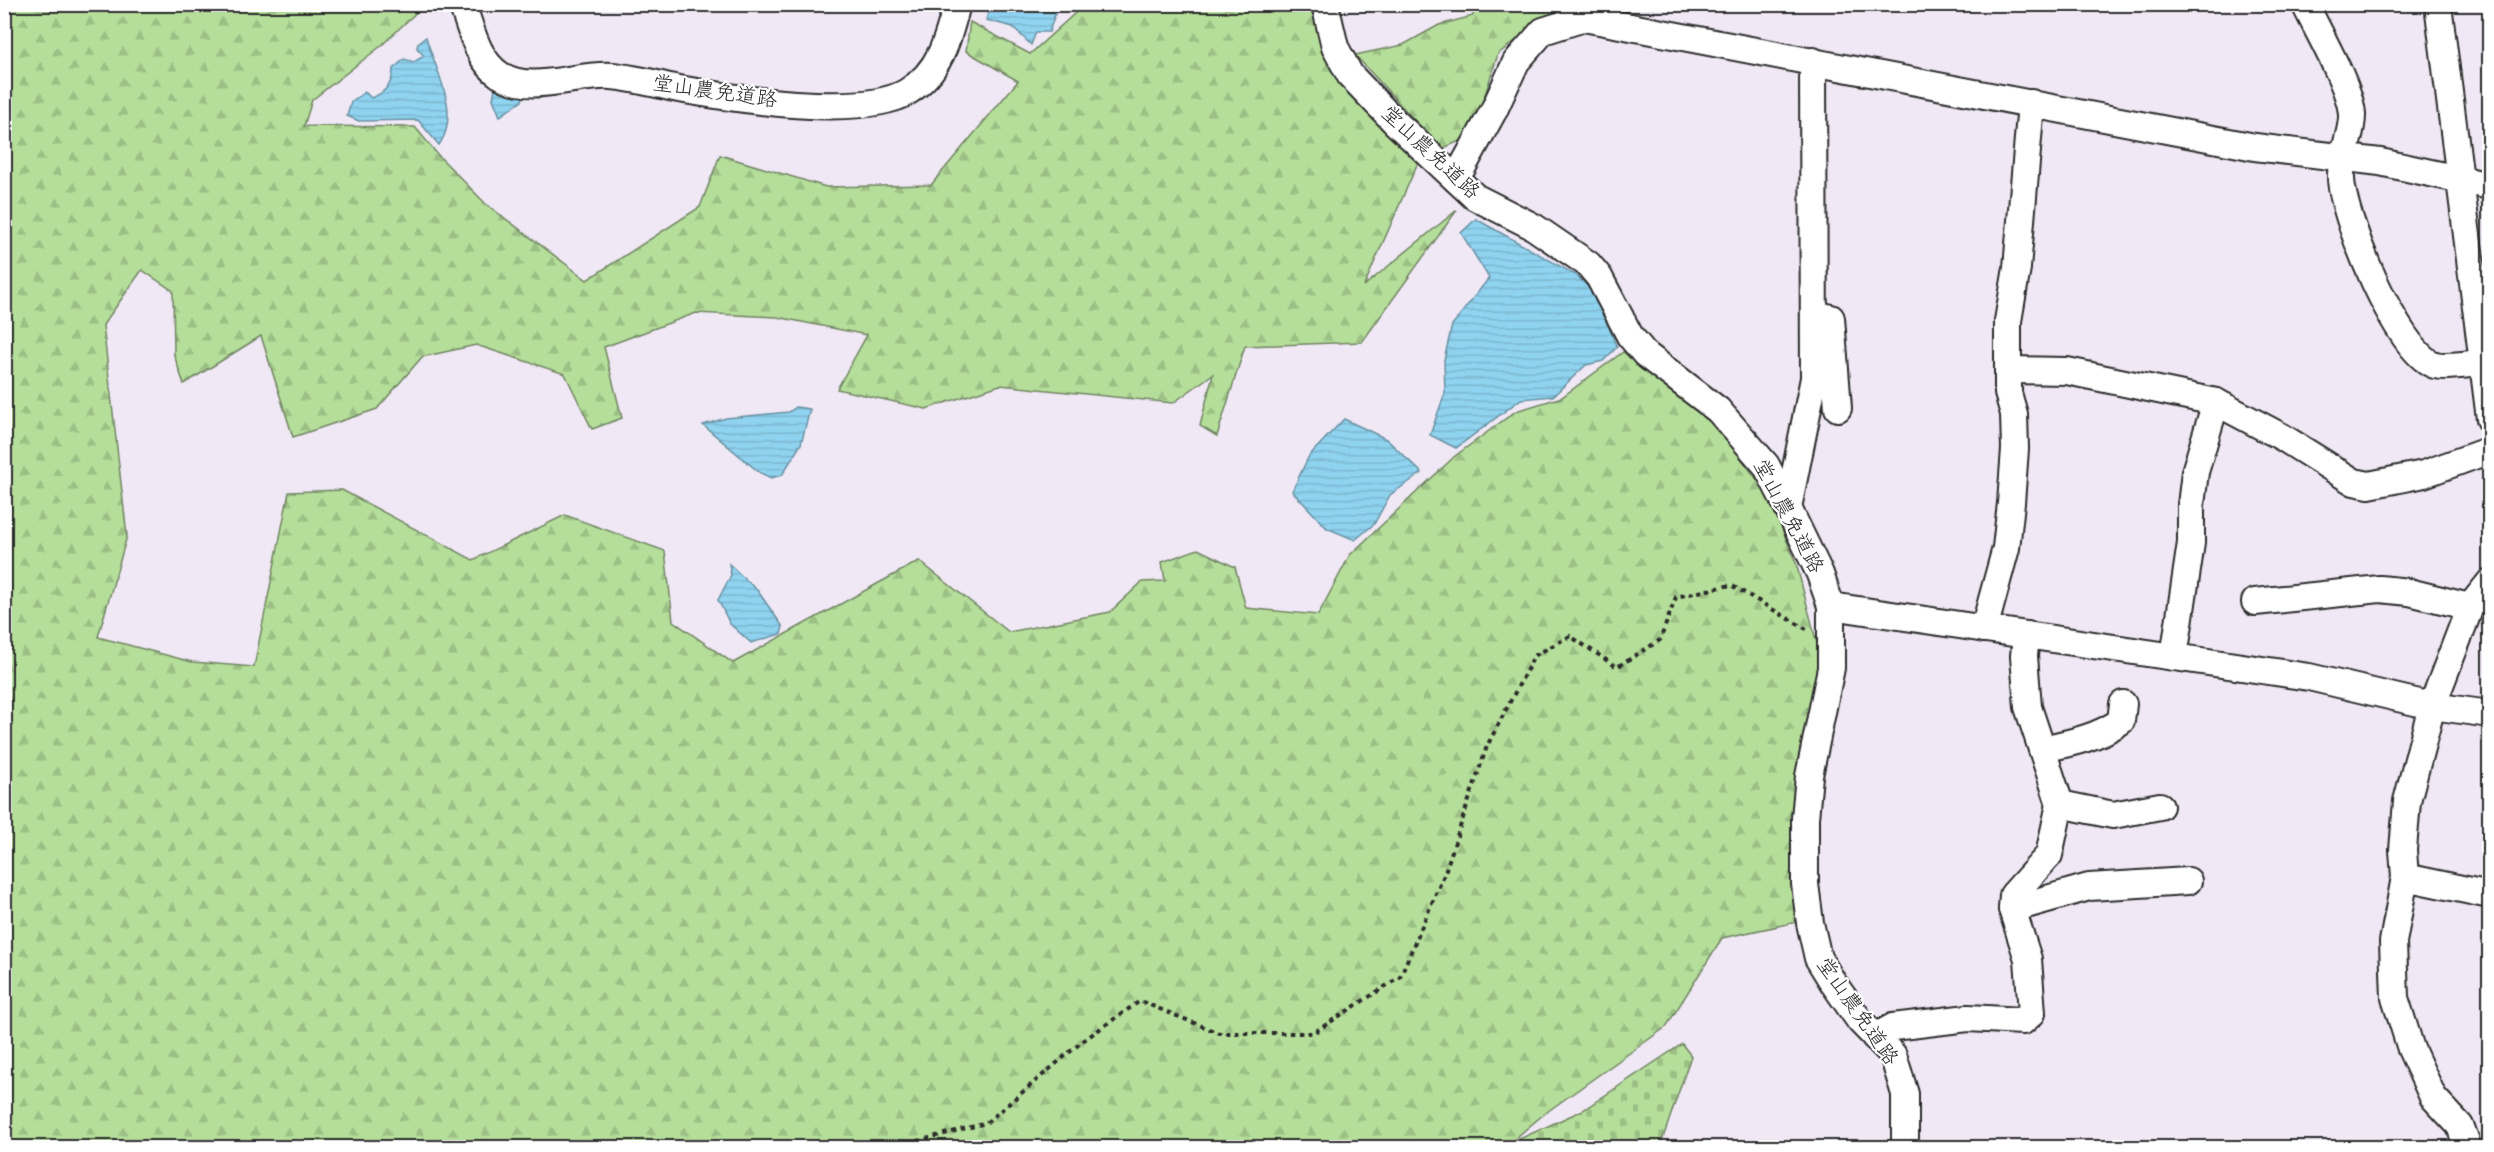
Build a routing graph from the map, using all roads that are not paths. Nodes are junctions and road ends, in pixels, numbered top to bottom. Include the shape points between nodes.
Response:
1 (462, 4) edge
2 (957, 4) edge
3 (1325, 4) edge
4 (2305, 4) edge
5 (2438, 4) edge
6 (1813, 61) junction
7 (2031, 103) junction
8 (2341, 157) junction
9 (1456, 179) junction
10 (2462, 179) junction
11 (2490, 186) edge
12 (1815, 314) junction
13 (2481, 363) junction
14 (2009, 370) junction
15 (2216, 402) junction
16 (1838, 408) dead end
17 (2490, 419) edge
18 (2490, 450) edge
19 (1788, 508) junction
20 (2490, 582) edge
21 (2255, 602) dead end
22 (1831, 606) junction
23 (2470, 607) junction
24 (1984, 629) junction
25 (2026, 635) junction
26 (2174, 657) junction
27 (2123, 704) dead end
28 (2432, 706) junction
29 (2490, 714) edge
30 (2042, 749) junction
31 (2060, 804) junction
32 (2160, 806) dead end
33 (2405, 877) junction
34 (2188, 881) dead end
35 (2490, 896) edge
36 (2012, 909) junction
37 (1875, 1037) junction
38 (1905, 1148) edge
39 (2468, 1148) edge

1 - 2 street, 堂山農免道路 via 485,63 501,76 518,81 609,76 722,96 831,105 888,101 908,92 939,59
3 - 9 street, 堂山農免道路 via 1335,47 1350,75
4 - 8 street via 2345,89 2352,114
5 - 10 street
6 - 7 street
6 - 9 street via 1584,18 1543,31 1515,62
6 - 12 street
7 - 8 street via 2255,147
7 - 14 street via 2017,268 2008,321
8 - 10 street
8 - 13 street via 2343,203 2369,272 2411,346 2435,365
9 - 19 street, 堂山農免道路 via 1475,197 1534,227 1588,264 1630,336 1645,354 1718,410 1766,465
10 - 11 street
10 - 13 street
12 - 16 street via 1831,318
12 - 19 street via 1814,378
13 - 17 street
14 - 15 street via 2067,371
14 - 24 street via 2015,449 2011,503 2006,548
15 - 18 street via 2354,482 2369,485 2424,474
15 - 26 street via 2195,472 2190,543
19 - 22 street, 堂山農免道路
20 - 23 street
21 - 23 street via 2380,589
22 - 24 street
22 - 37 street, 堂山農免道路 via 1831,668 1809,776 1805,818 1806,884 1818,958
23 - 28 street
24 - 25 street
25 - 26 street
25 - 30 street via 2028,707
26 - 28 street via 2309,677
27 - 30 street via 2121,721 2109,729 2078,742
28 - 29 street
28 - 33 street via 2407,801
30 - 31 street
31 - 32 street via 2114,815
31 - 36 street via 2049,855 2013,895
33 - 35 street
33 - 39 street via 2393,942 2395,998 2410,1049 2433,1096 2460,1126
34 - 36 street via 2089,886
36 - 37 street via 2028,959 2032,1012 2022,1021 1968,1018 1893,1027
37 - 38 street, 堂山農免道路 via 1893,1055 1901,1077 1905,1094

